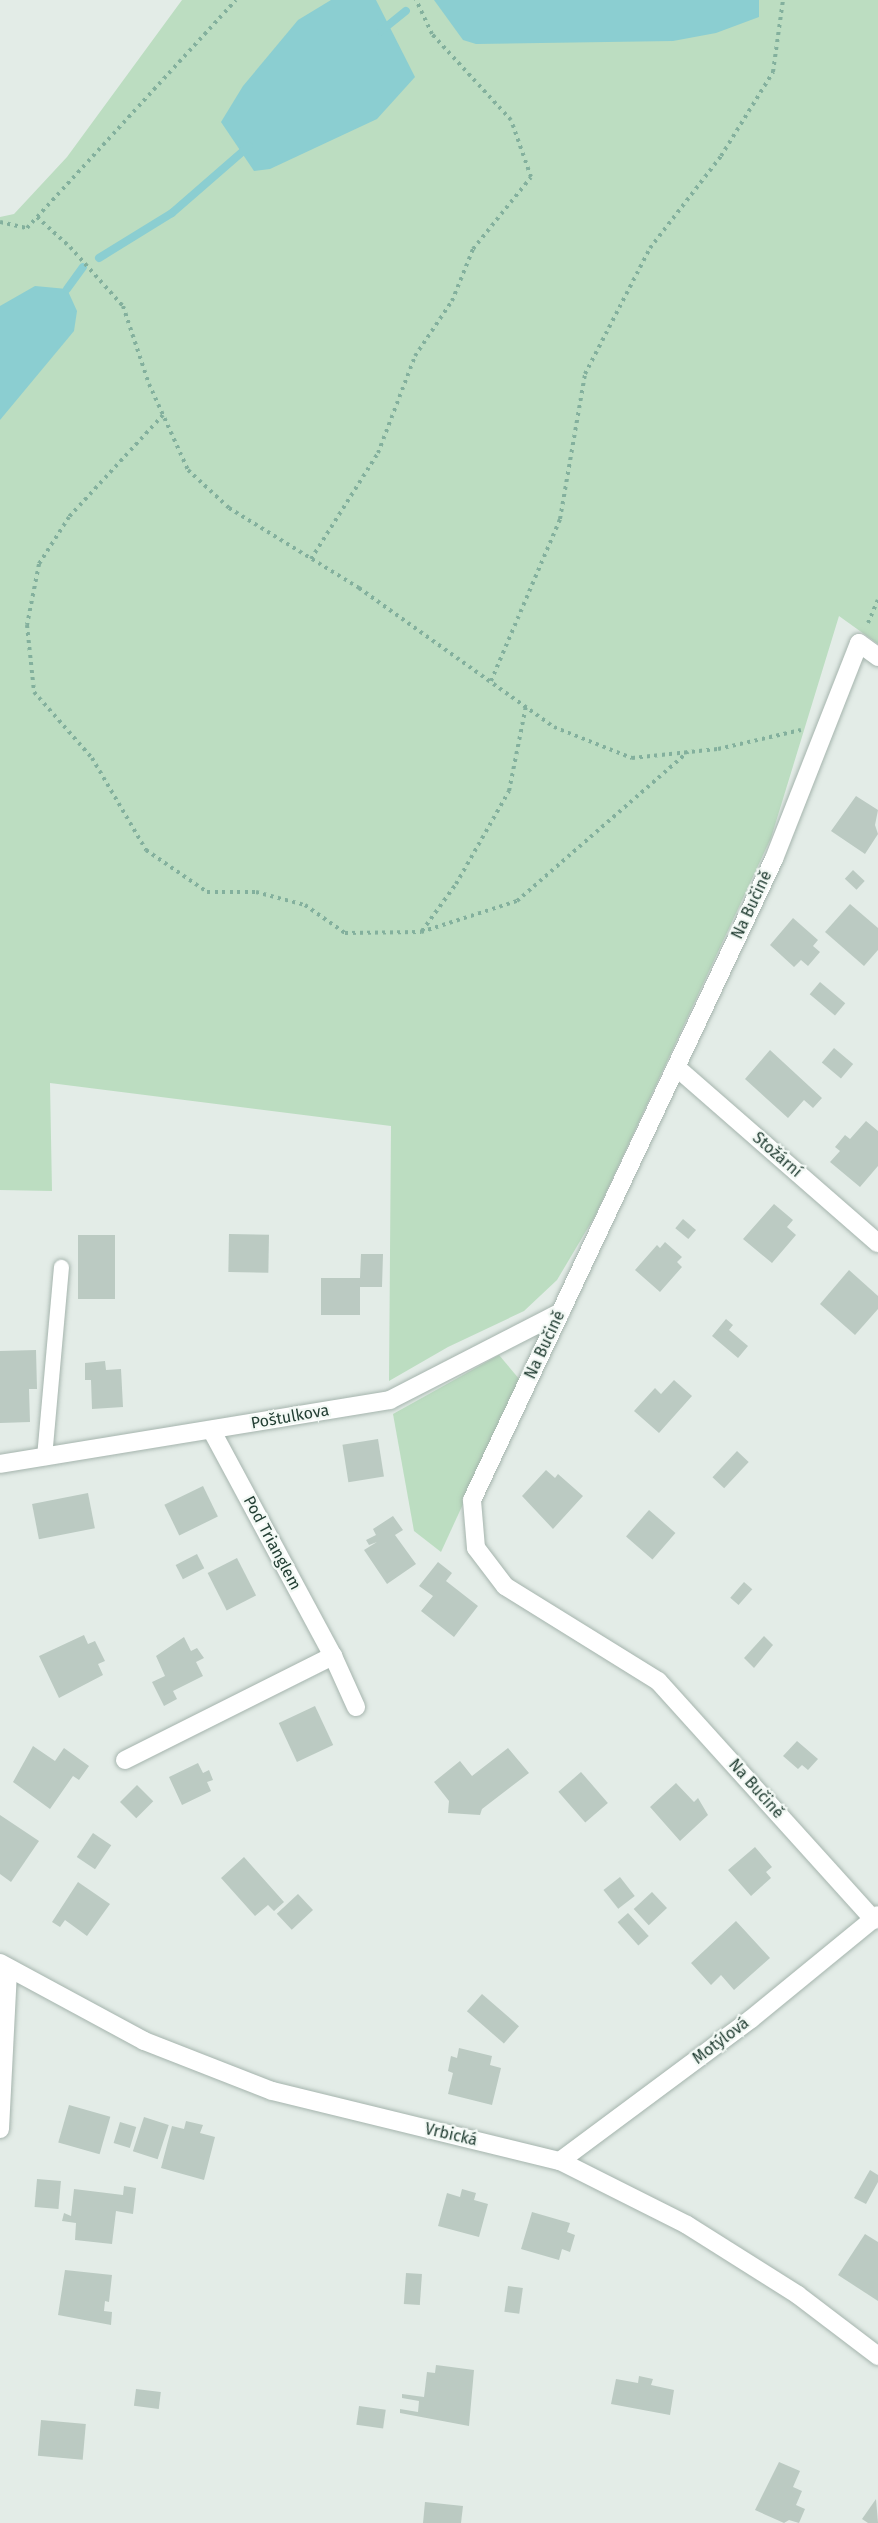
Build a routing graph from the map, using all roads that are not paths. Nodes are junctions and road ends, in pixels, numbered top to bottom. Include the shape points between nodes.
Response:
1 (878, 657) edge
2 (676, 1067) junction
3 (878, 1243) edge
4 (61, 1267) dead end
5 (561, 1312) junction
6 (212, 1431) junction
7 (44, 1457) junction
8 (0, 1464) edge
9 (333, 1656) junction
10 (356, 1707) dead end
11 (125, 1760) dead end
12 (876, 1917) edge
13 (4, 1966) edge
14 (0, 2129) edge
15 (560, 2161) junction
16 (878, 2356) edge

1 - 2 street, Na Bučině via 859,643 774,860
2 - 3 street, Stožární
2 - 5 street, Na Bučině
4 - 7 lane
5 - 6 street, Poštulkova via 390,1400
5 - 12 street, Na Bučině via 472,1500 476,1548 505,1586 658,1681
6 - 7 street, Poštulkova
6 - 9 street, Pod Trianglem
7 - 8 street, Poštulkova
9 - 10 street, Pod Trianglem
9 - 11 street
12 - 15 street, Motýlová via 751,2019
13 - 14 street
13 - 15 street, Vrbická via 144,2041 272,2091
15 - 16 street, Vrbická via 687,2225 798,2295

